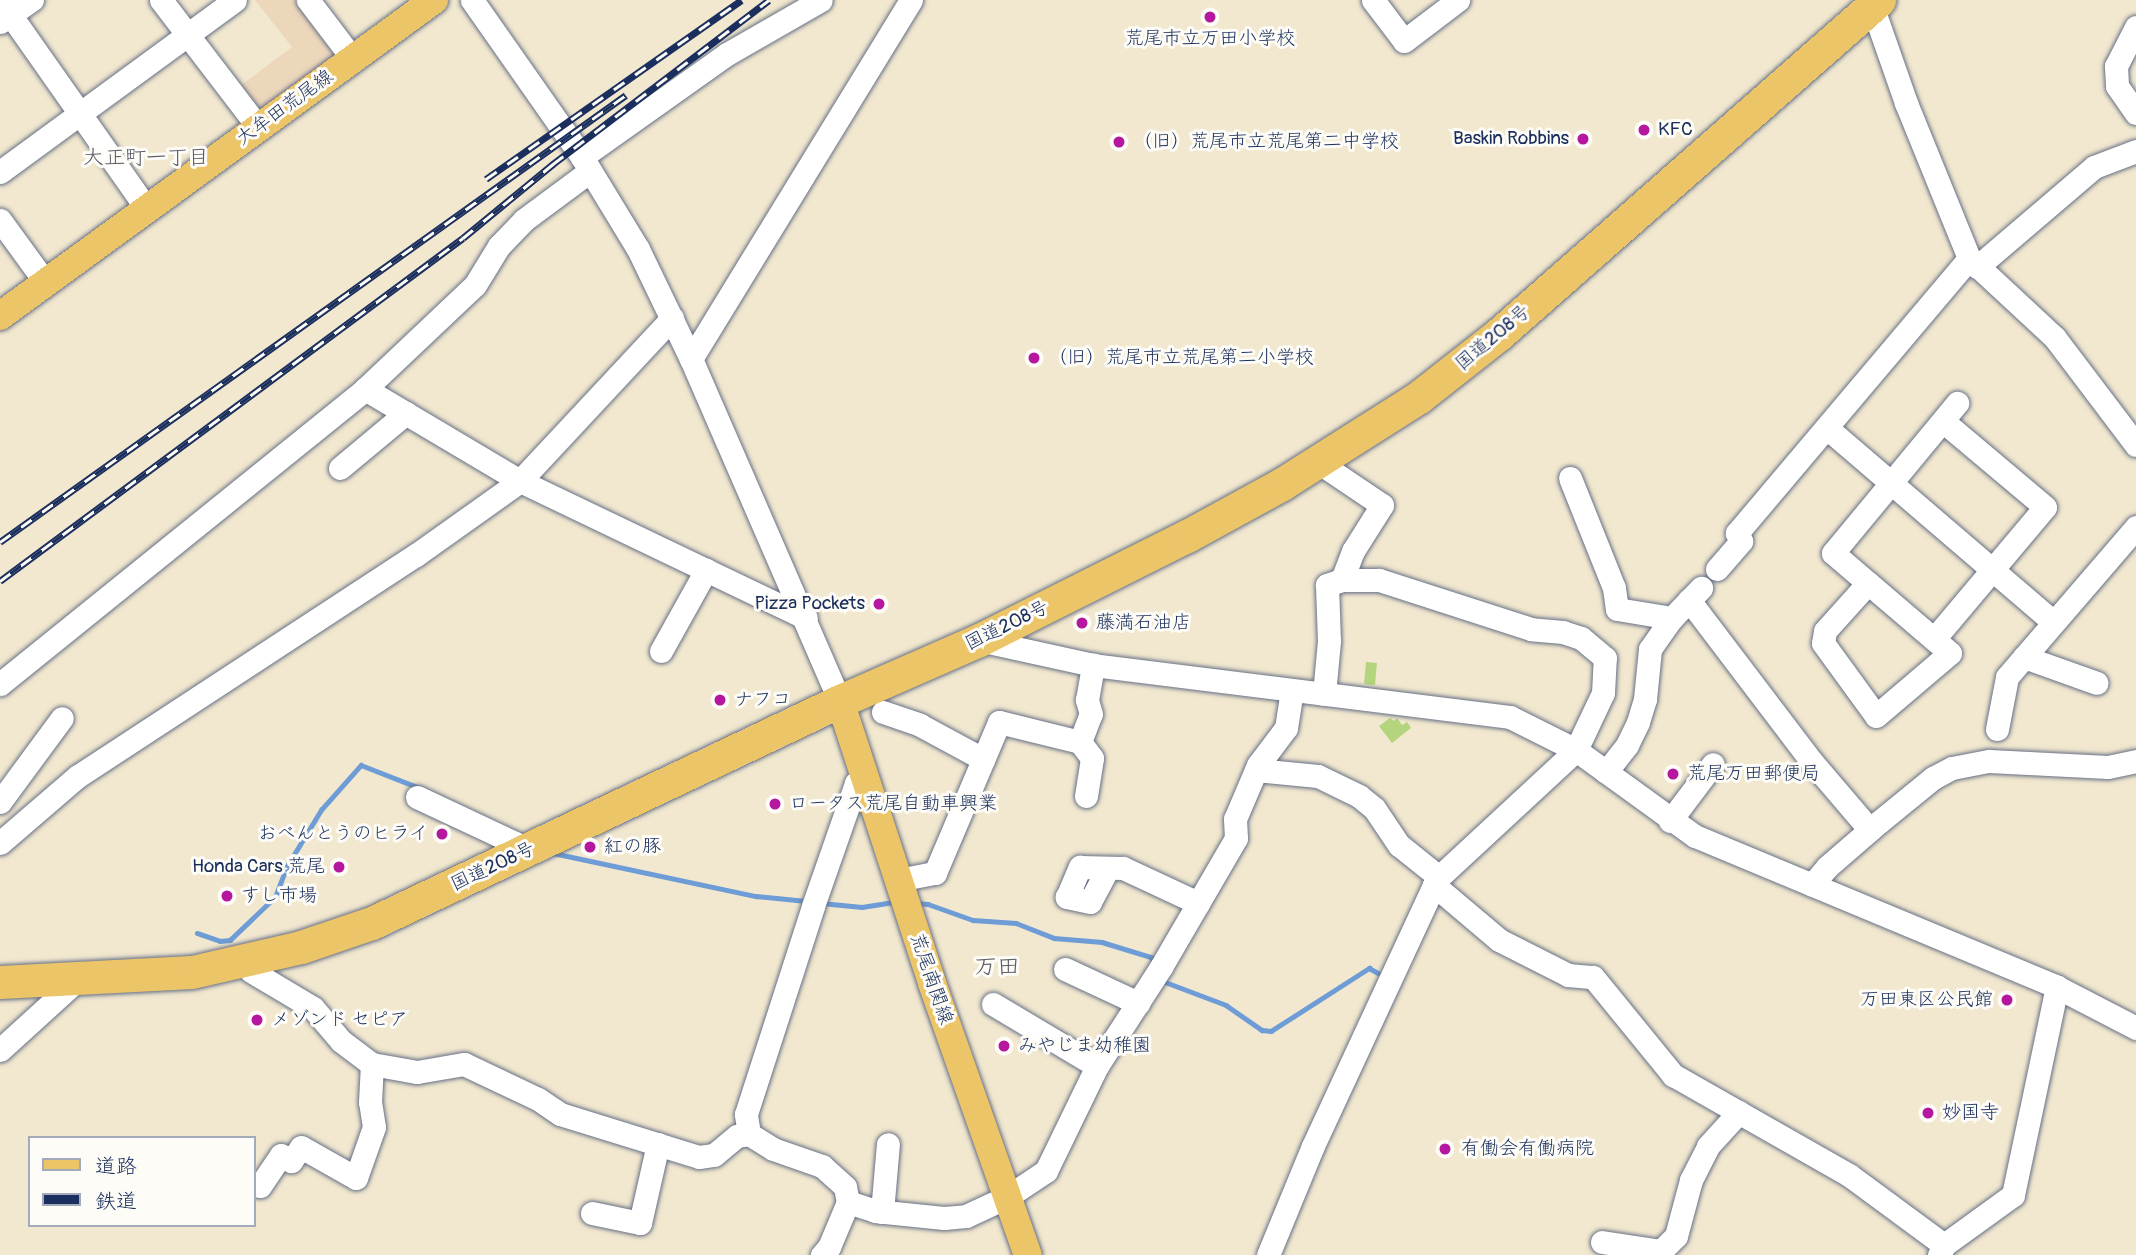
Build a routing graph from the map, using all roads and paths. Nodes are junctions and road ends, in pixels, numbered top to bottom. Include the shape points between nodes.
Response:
1 (32, 0) edge
2 (161, 0) edge
3 (234, 0) edge
4 (308, 0) edge
5 (434, 0) edge
6 (472, 0) edge
7 (821, 0) edge
8 (911, 0) edge
9 (1373, 0) edge
10 (1458, 0) edge
11 (1873, 2) edge
12 (3, 13) edge
13 (2136, 27) edge
14 (186, 35) junction
15 (352, 58) junction
16 (2136, 113) edge
17 (81, 114) junction
18 (258, 127) junction
19 (2136, 151) edge
20 (586, 164) junction
21 (0, 172) edge
22 (147, 209) junction
23 (0, 220) edge
24 (1973, 263) junction
25 (45, 282) junction
26 (0, 316) edge
27 (672, 318) junction
28 (691, 359) junction
29 (365, 389) junction
30 (406, 413) junction
31 (1827, 428) junction
32 (2136, 445) edge
33 (1318, 462) junction
34 (340, 468) dead end
35 (1570, 478) dead end
36 (520, 481) junction
37 (1891, 482) junction
38 (2136, 527) edge
39 (1717, 569) dead end
40 (1992, 569) junction
41 (706, 570) junction
42 (1342, 580) junction
43 (1868, 583) junction
44 (806, 618) junction
45 (1672, 618) junction
46 (2053, 622) junction
47 (1934, 639) junction
48 (979, 640) junction
49 (661, 651) dead end
50 (2024, 657) junction
51 (1093, 665) junction
52 (2097, 683) dead end
53 (0, 684) edge
54 (1292, 692) junction
55 (1324, 694) junction
56 (840, 701) junction
57 (883, 712) dead end
58 (62, 718) dead end
59 (1997, 729) dead end
60 (1080, 742) junction
61 (1576, 750) junction
62 (983, 759) junction
63 (2136, 761) edge
64 (1713, 764) dead end
65 (1256, 770) junction
66 (1606, 772) junction
67 (867, 783) junction
68 (1086, 796) dead end
69 (417, 797) dead end
70 (0, 802) edge
71 (1670, 821) junction
72 (1870, 830) junction
73 (2, 836) edge
74 (526, 852) junction
75 (1108, 867) dead end
76 (898, 880) junction
77 (1437, 881) junction
78 (1812, 885) junction
79 (1198, 903) junction
80 (248, 961) junction
81 (1065, 969) dead end
82 (78, 980) junction
83 (0, 982) edge
84 (2057, 987) junction
85 (1138, 1003) junction
86 (993, 1004) dead end
87 (2136, 1028) edge
88 (0, 1050) edge
89 (372, 1064) junction
90 (1097, 1066) junction
91 (1739, 1112) junction
92 (749, 1134) junction
93 (658, 1144) junction
94 (888, 1144) dead end
95 (256, 1185) edge
96 (1007, 1197) junction
97 (848, 1202) junction
98 (882, 1212) junction
99 (592, 1213) dead end
100 (1602, 1242) dead end
101 (1942, 1250) edge
102 (822, 1255) edge
103 (1028, 1255) edge
104 (1268, 1255) edge

1 - 12 street
2 - 14 street
3 - 14 street
4 - 15 street
5 - 15 main road, 大牟田荒尾線
6 - 20 street
7 - 20 street via 727,54
8 - 28 street
9 - 10 street via 1404,41
11 - 24 street via 1906,103
11 - 33 highway, 国道208号 via 1499,334 1419,397
12 - 17 street
13 - 16 street via 2116,66 2117,86
14 - 17 street
14 - 18 street
15 - 18 main road, 大牟田荒尾線
17 - 21 street
17 - 22 street
18 - 22 main road, 大牟田荒尾線
19 - 24 street via 2094,167
20 - 27 street via 638,248
20 - 29 street via 499,246 475,285
22 - 25 main road, 大牟田荒尾線
23 - 25 street
24 - 31 street
24 - 32 street via 2055,338
25 - 26 main road, 大牟田荒尾線
27 - 28 street
27 - 36 street
28 - 44 street
29 - 30 street
29 - 53 street
30 - 34 street
30 - 36 street
31 - 37 street
31 - 39 street via 1737,533 1741,541
33 - 42 street via 1382,505 1353,551
33 - 48 highway, 国道208号 via 1187,536
35 - 45 street via 1614,588 1616,609
36 - 41 street
36 - 73 street via 416,555 78,776
37 - 40 street
37 - 40 street via 1950,412 2045,507
37 - 43 street via 1833,553
38 - 46 street
40 - 46 street
40 - 47 street
41 - 44 street
41 - 49 street
42 - 55 street via 1327,585 1329,641
42 - 61 street via 1379,580 1531,629 1581,638 1605,658 1602,693
43 - 47 street
43 - 47 street via 1825,631 1823,643 1876,716 1950,653
44 - 56 street
45 - 66 street via 1650,649 1638,722
45 - 72 street via 1695,594 1812,762
46 - 50 street
48 - 51 street
48 - 56 highway, 国道208号
50 - 52 street
50 - 59 street via 2007,677
51 - 54 street
51 - 60 street via 1087,700 1091,714
54 - 55 street
54 - 65 street via 1286,728
55 - 61 street via 1510,717
56 - 67 main road, 荒尾南関線
56 - 74 highway, 国道208号
57 - 62 street
58 - 70 street
60 - 62 street via 999,722
60 - 68 street via 1091,758
61 - 66 street
61 - 77 street
62 - 76 street via 935,873
63 - 72 street via 2108,767 1968,763 1933,778
64 - 71 street
65 - 77 street via 1318,776 1359,796 1374,808 1399,845
65 - 79 street via 1235,820 1236,838
66 - 71 street
67 - 76 main road, 荒尾南関線
67 - 92 street via 856,783 813,906 746,1114
69 - 74 street
71 - 78 street via 1714,845
72 - 78 street
74 - 80 highway, 国道208号 via 372,923
75 - 79 street via 1123,867
76 - 96 main road, 荒尾南関線
77 - 91 street via 1499,940 1568,975 1593,977 1673,1075
77 - 104 street via 1312,1149
78 - 84 street
79 - 85 street
80 - 82 highway, 国道208号 via 192,972
80 - 89 street via 251,971 313,1008 341,1041
81 - 85 street
82 - 83 highway, 国道208号
82 - 88 street
84 - 87 street
84 - 101 street via 2013,1195
85 - 90 street
86 - 90 street
89 - 93 street via 417,1072 464,1063 560,1114
89 - 95 street via 374,1127 356,1178 301,1147 291,1161 281,1155 260,1186
90 - 96 street via 1046,1171
91 - 100 street via 1708,1146 1691,1180 1676,1236 1661,1251
91 - 101 street via 1849,1175
92 - 93 street via 737,1136 714,1155 699,1157
92 - 97 street via 773,1149 822,1166 845,1187
93 - 99 street via 640,1223
94 - 98 street
96 - 98 street via 966,1216
96 - 103 main road, 荒尾南関線
97 - 98 street
97 - 102 street

